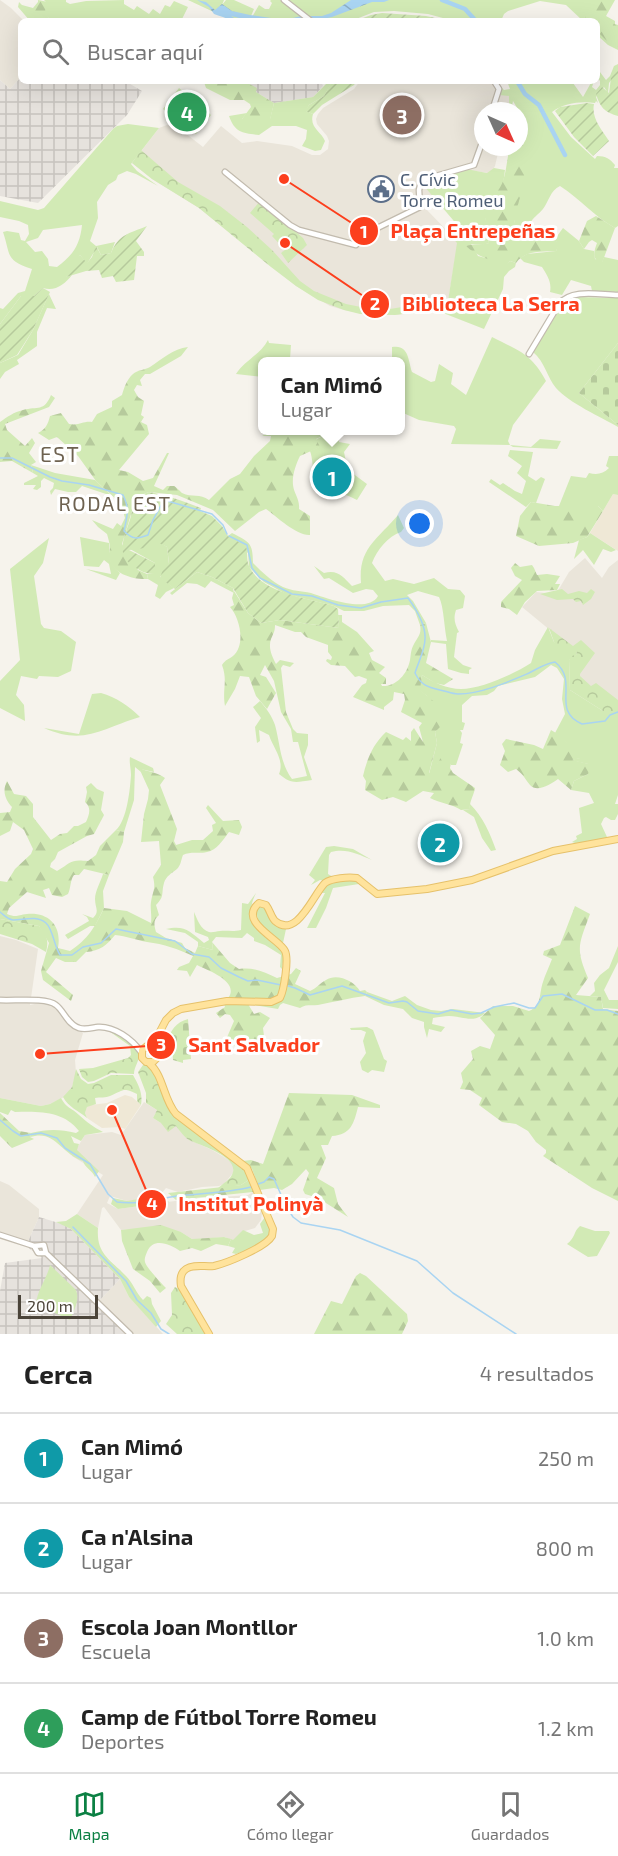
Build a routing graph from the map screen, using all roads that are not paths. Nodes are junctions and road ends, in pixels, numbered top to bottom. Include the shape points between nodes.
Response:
1 (284, 0) edge
2 (307, 18) edge
3 (496, 84) edge
4 (495, 102) edge
5 (478, 156) edge
6 (225, 172) dead end
7 (618, 295) edge
8 (529, 354) dead end
9 (618, 839) edge
10 (426, 884) dead end
11 (442, 886) junction
12 (0, 1000) edge
13 (156, 1039) junction
14 (145, 1048) junction
15 (157, 1049) junction
16 (157, 1059) junction
17 (149, 1063) junction
18 (156, 1069) junction
19 (0, 1235) edge
20 (130, 1334) edge
21 (209, 1334) edge

1 - 2 street
3 - 4 street via 499,89
5 - 6 street via 476,163 468,167 421,182 420,207 363,235 356,245 290,225
7 - 8 street via 577,294 566,298
9 - 11 main road via 553,851 472,880
10 - 11 main road
11 - 13 main road via 379,894 357,879 330,881 299,919 286,925 277,922 266,905 259,903 254,912 258,926 286,954 280,998 272,1002 227,1001 181,1009 160,1027
12 - 14 street via 48,1001 59,1007 76,1028 114,1030
13 - 14 main road
13 - 15 main road
14 - 15 main road
14 - 17 main road via 143,1060
15 - 16 main road
16 - 17 main road
16 - 18 main road
17 - 18 main road
18 - 21 main road via 176,1114 249,1170 273,1229 273,1236 264,1244 220,1264 190,1268 182,1273 181,1286
19 - 20 street via 36,1247 38,1253 45,1252

